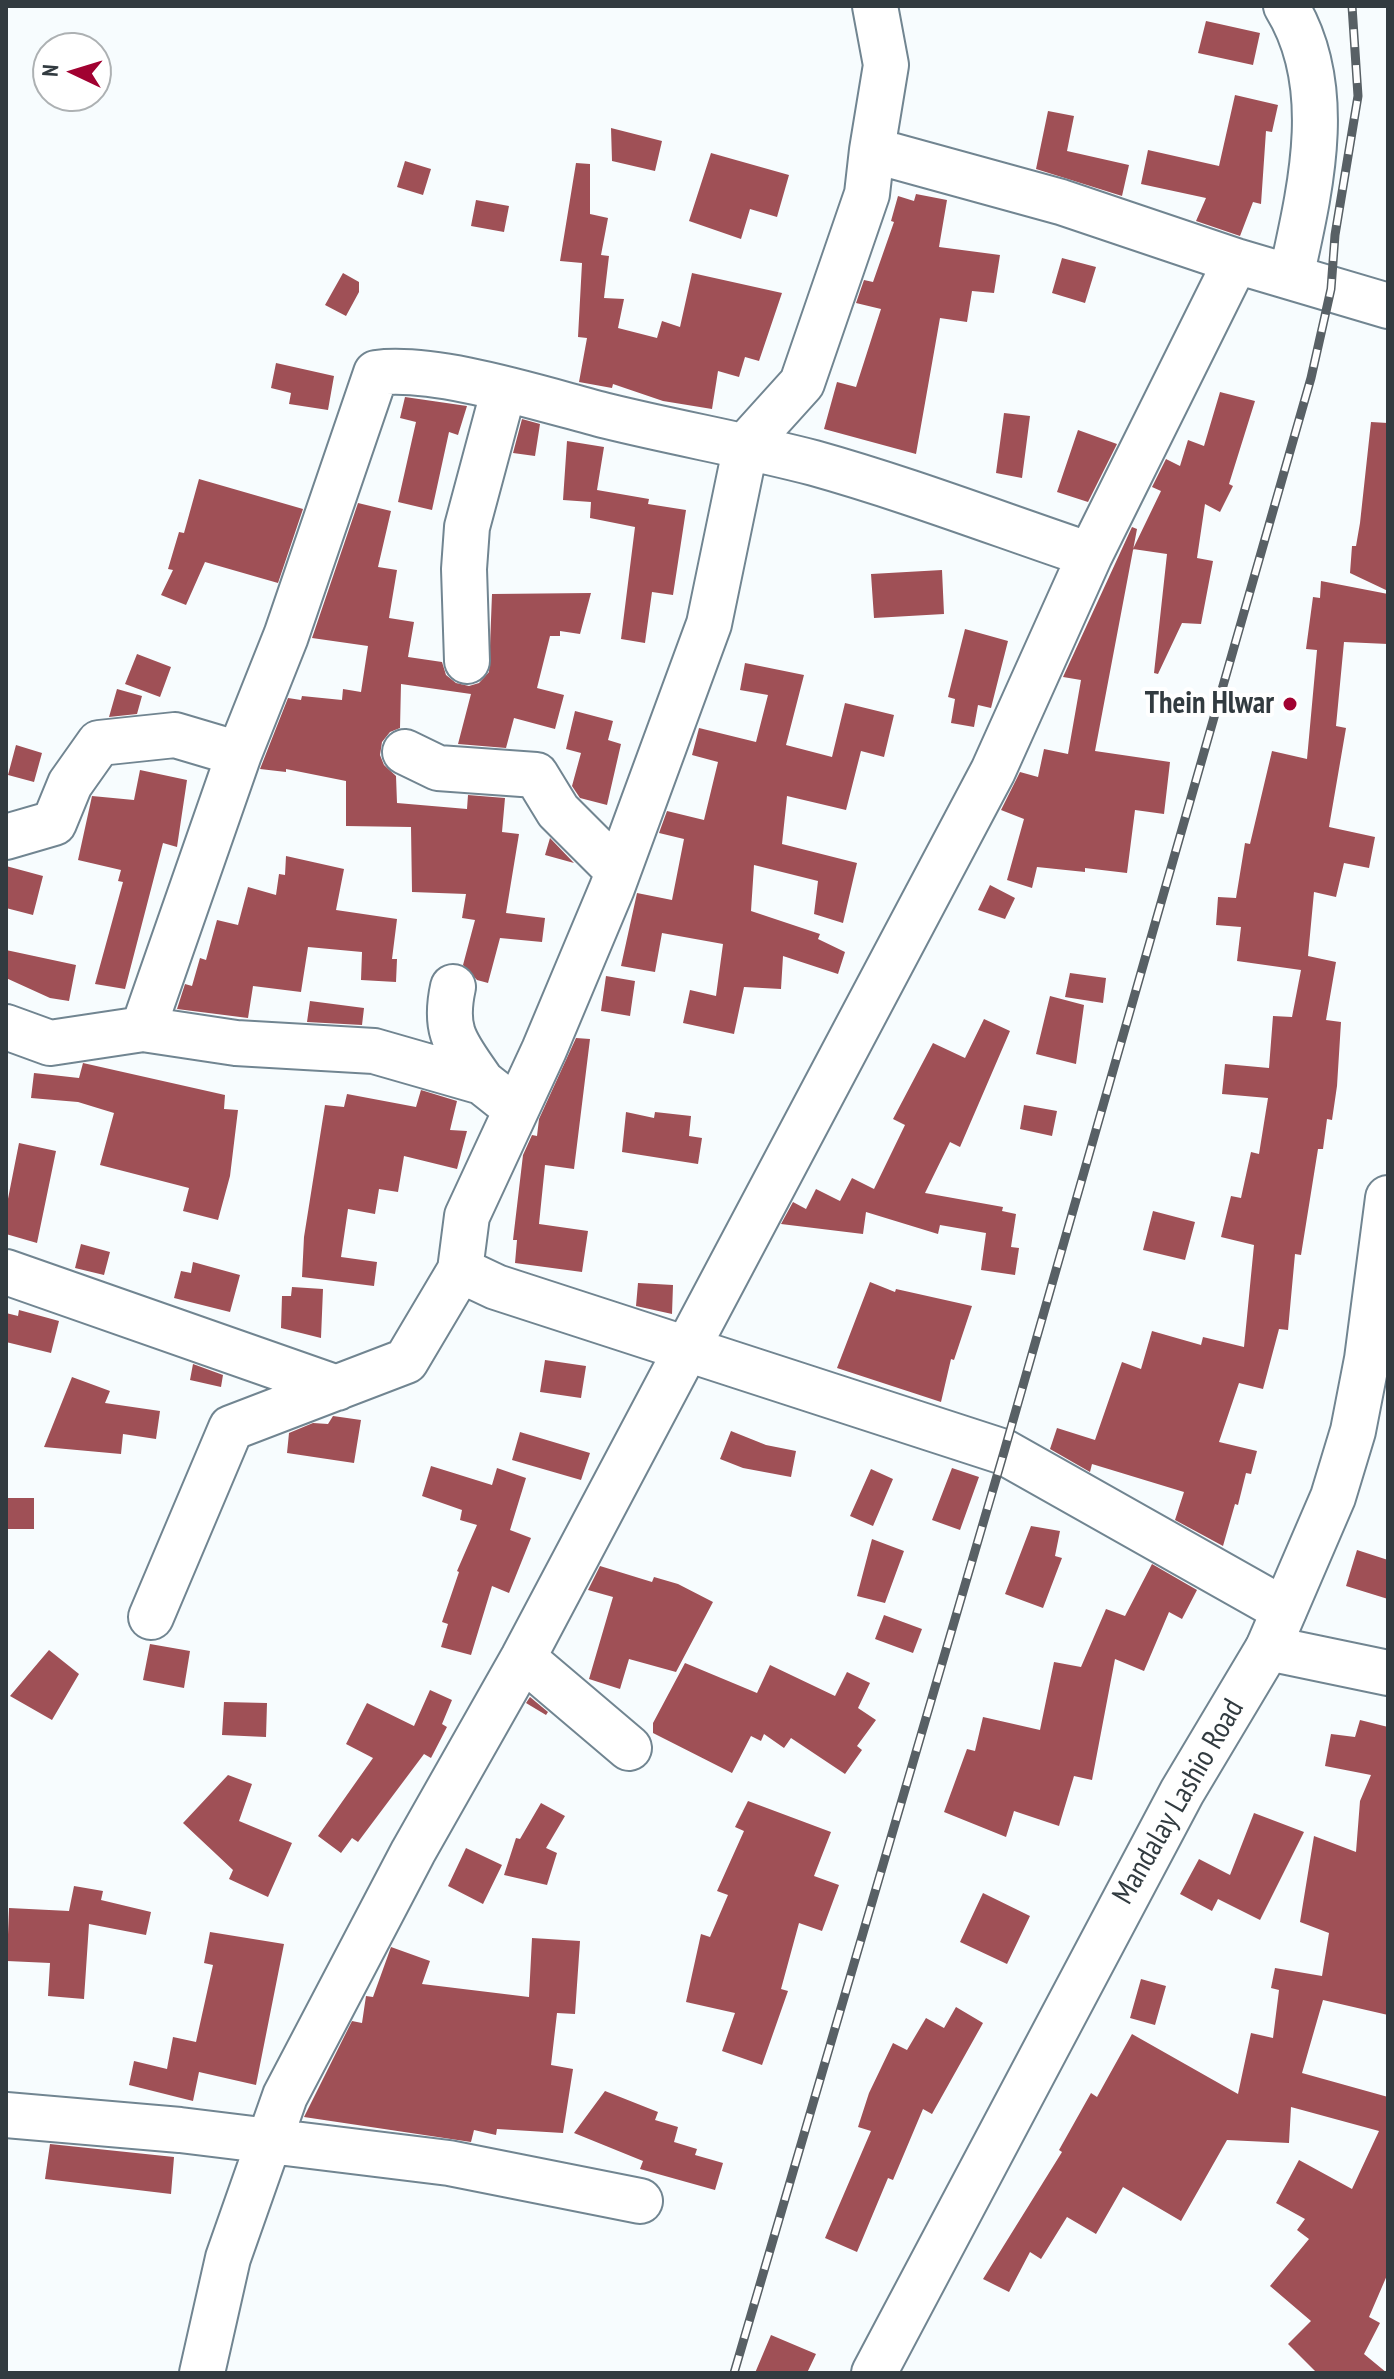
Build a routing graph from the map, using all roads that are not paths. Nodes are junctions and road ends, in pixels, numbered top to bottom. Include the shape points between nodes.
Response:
1 (875, 6) edge
2 (1286, 6) edge
3 (872, 150) junction
4 (1236, 261) junction
5 (1291, 277) junction
6 (1388, 306) edge
7 (504, 389) junction
8 (746, 445) junction
9 (1090, 555) junction
10 (467, 661) dead end
11 (405, 752) dead end
12 (239, 754) junction
13 (6, 837) edge
14 (618, 871) junction
15 (453, 987) dead end
16 (6, 1027) edge
17 (143, 1029) junction
18 (482, 1082) junction
19 (516, 1109) junction
20 (1388, 1198) edge
21 (460, 1270) junction
22 (6, 1272) edge
23 (687, 1348) junction
24 (337, 1388) junction
25 (151, 1617) dead end
26 (1276, 1629) junction
27 (523, 1658) junction
28 (1388, 1673) edge
29 (629, 1748) dead end
30 (6, 2115) edge
31 (268, 2141) junction
32 (640, 2201) dead end
33 (202, 2373) edge
34 (874, 2373) edge

1 - 3 main road via 886,65
2 - 5 main road via 1310,65 1315,121 1309,196
3 - 4 main road via 1061,202
3 - 8 main road via 867,194 802,383
4 - 5 main road
4 - 9 main road
5 - 6 main road
7 - 8 main road
7 - 10 main road via 467,527
7 - 12 main road via 399,370 376,373 286,636
8 - 9 main road
8 - 14 main road via 709,624
9 - 23 main road via 993,771
11 - 14 main road via 438,768 536,775 558,811
12 - 13 main road via 175,735 99,743 70,784 54,823
12 - 17 main road
14 - 19 main road
15 - 18 main road via 447,1015 451,1036
16 - 17 main road via 50,1043
17 - 18 main road via 236,1043 374,1051
18 - 19 main road
19 - 21 main road via 467,1216
20 - 26 main road, Mandalay Lashio Road via 1353,1431 1333,1497
21 - 23 main road via 496,1287
21 - 24 main road via 406,1361
22 - 24 main road
23 - 26 main road via 1004,1452
23 - 27 main road
24 - 25 main road via 231,1428
26 - 28 main road
26 - 34 main road, Mandalay Lashio Road via 1175,1805
27 - 29 main road
27 - 31 main road via 413,1852 285,2096
30 - 31 main road
31 - 32 main road via 449,2163
31 - 33 main road via 228,2258

